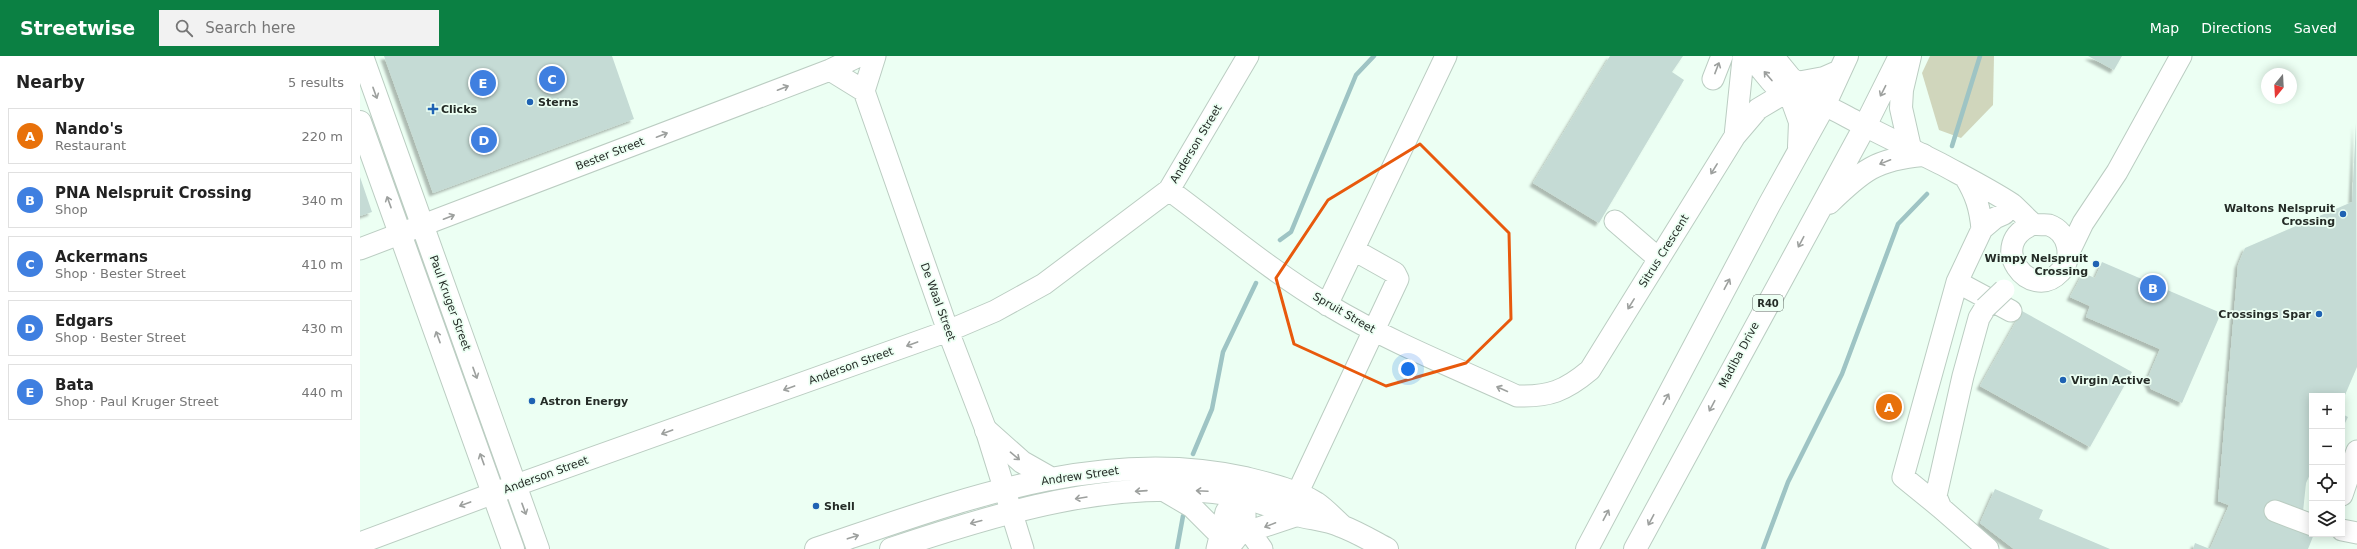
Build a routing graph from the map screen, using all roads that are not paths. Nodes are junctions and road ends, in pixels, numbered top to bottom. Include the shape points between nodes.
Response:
1 (362, 56) edge
2 (859, 56) edge
3 (874, 56) edge
4 (1248, 56) edge
5 (1446, 56) edge
6 (1722, 56) edge
7 (1773, 56) edge
8 (1900, 56) edge
9 (1910, 56) edge
10 (2181, 56) edge
11 (1746, 61) edge
12 (1844, 63) edge
13 (830, 70) junction
14 (1713, 79) dead end
15 (864, 91) junction
16 (1790, 91) junction
17 (1824, 106) junction
18 (360, 122) edge
19 (1865, 126) junction
20 (1735, 136) junction
21 (1798, 152) junction
22 (1917, 152) junction
23 (1965, 177) junction
24 (1169, 190) junction
25 (1991, 191) junction
26 (2004, 214) junction
27 (1814, 218) junction
28 (1615, 221) dead end
29 (2083, 223) junction
30 (2034, 224) junction
31 (423, 227) junction
32 (1982, 229) junction
33 (2057, 230) junction
34 (401, 234) junction
35 (2013, 242) junction
36 (360, 249) edge
37 (1354, 250) junction
38 (2069, 252) junction
39 (1659, 259) junction
40 (2019, 270) junction
41 (1957, 282) junction
42 (1327, 305) junction
43 (2011, 311) dead end
44 (1373, 330) junction
45 (948, 331) junction
46 (1540, 396) joint
47 (986, 430) junction
48 (2357, 451) edge
49 (1225, 474) junction
50 (1052, 479) junction
51 (1269, 484) junction
52 (2345, 485) edge
53 (516, 486) junction
54 (1006, 489) junction
55 (1163, 490) junction
56 (494, 493) junction
57 (1297, 494) junction
58 (1241, 497) junction
59 (1941, 508) junction
60 (2275, 511) dead end
61 (1013, 512) junction
62 (1298, 515) junction
63 (2309, 524) edge
64 (1341, 526) junction
65 (2345, 531) edge
66 (1245, 533) junction
67 (2357, 533) edge
68 (360, 543) edge
69 (1221, 544) edge
70 (514, 549) edge
71 (538, 549) edge
72 (816, 549) edge
73 (891, 549) edge
74 (1023, 549) edge
75 (1262, 549) edge
76 (1387, 549) edge
77 (1587, 549) edge
78 (1635, 549) edge
79 (1988, 549) edge

1 -> 31 main road, Paul Kruger Street
2 - 13 street, Bester Street
3 - 15 street
4 - 24 street, Anderson Street
5 - 37 street
14 -> 6 street
7 - 16 street
8 -> 19 main road, Madiba Drive / R40
9 - 22 main road via 1902,90 1901,108
10 - 29 street via 2117,172
16 -> 11 street
11 - 20 street, Sitrus Crescent
12 - 16 main road via 1824,78
12 - 17 main road
13 - 15 street
31 -> 13 street, Bester Street
15 - 45 street, De Waal Street
16 - 17 street via 1815,92
16 - 20 street via 1758,109
16 - 21 main road via 1800,122
17 - 19 street
17 - 21 main road
34 -> 18 main road, Paul Kruger Street
19 - 22 street
19 - 27 main road, Madiba Drive / R40
20 -> 39 street, Sitrus Crescent
77 -> 21 main road
22 - 23 street
22 -> 27 main road via 1872,167
23 - 25 street
23 - 32 street via 1981,210
24 - 42 street, Spruit Street via 1281,274
24 - 45 street, Anderson Street via 1044,284 995,311
25 - 26 street
25 - 30 street via 2013,205
26 - 32 street
26 - 35 street
27 -> 78 main road, Madiba Drive / R40
28 - 39 street
29 - 33 street
29 - 38 street
30 - 33 street via 2050,226
30 - 35 street via 2021,231
31 - 34 street, Bester Street
31 -> 53 main road, Paul Kruger Street
32 - 41 street
33 - 38 street via 2065,239
34 - 36 street, Bester Street
56 -> 34 main road, Paul Kruger Street
35 - 40 street via 2012,258
37 - 42 street
37 - 44 street via 1398,276 1394,290
38 - 40 street via 2064,267 2052,278 2038,281
39 -> 46 street, Sitrus Crescent via 1590,370 1571,386
40 - 59 street, bridge via 1979,318 1938,485 1936,496
41 - 43 street
41 - 59 street via 1903,477
42 - 44 street, Spruit Street
46 -> 44 street, Spruit Street via 1517,396
44 - 57 street
45 - 47 street, De Waal Street
45 -> 53 street, Anderson Street
47 -> 50 main road via 1022,462
47 - 54 street, De Waal Street
48 - 52 street
49 - 50 main road, Andrew Street via 1206,470 1119,469
49 - 51 main road, Andrew Street
49 - 58 street
50 - 54 main road, Andrew Street
51 - 57 main road, Andrew Street
51 - 58 street
53 - 56 street, Anderson Street
53 -> 71 main road, Paul Kruger Street
54 - 61 street, De Waal Street
72 -> 54 main road, Andrew Street via 939,508
58 -> 55 main road, Andrew Street via 1206,491
55 -> 61 main road, Andrew Street via 1113,493
55 - 69 street via 1192,507
56 -> 68 street, Anderson Street
56 - 70 main road, Paul Kruger Street
57 - 64 main road, Andrew Street via 1317,504
58 - 62 main road, Andrew Street
58 - 66 street via 1245,509
58 - 69 street via 1231,504 1226,512
59 - 79 street
60 - 63 street
61 -> 73 main road, Andrew Street
61 - 74 street, De Waal Street
62 - 64 main road, Andrew Street
62 -> 66 street
64 - 76 main road, Andrew Street
65 - 67 street
66 - 69 street
66 - 75 street

